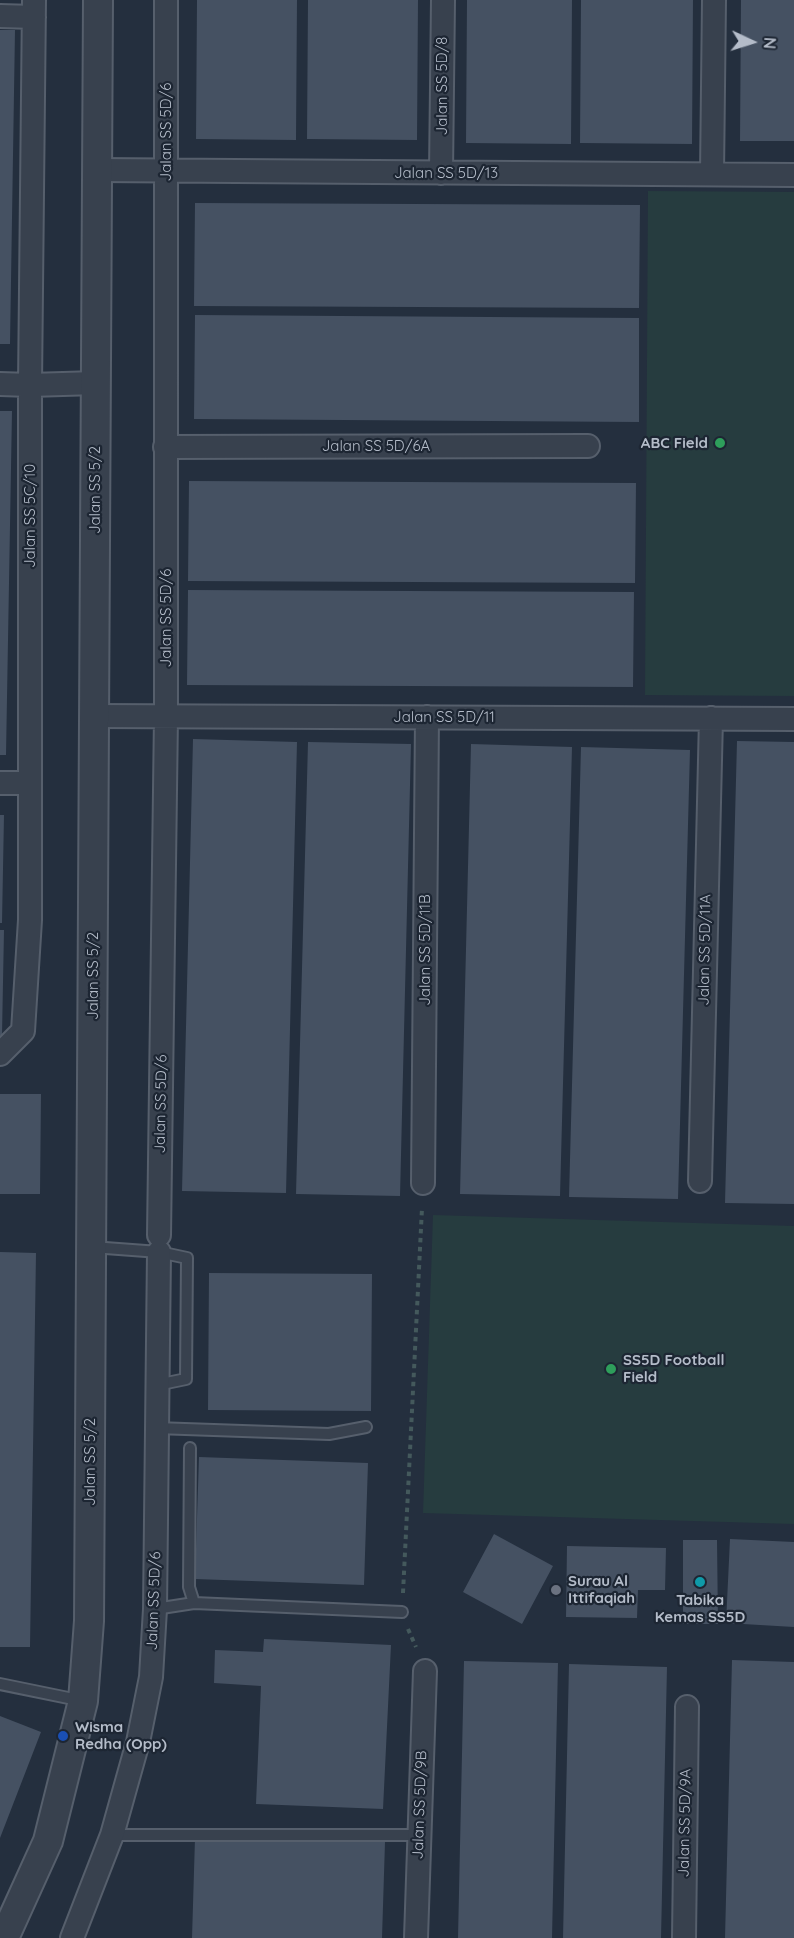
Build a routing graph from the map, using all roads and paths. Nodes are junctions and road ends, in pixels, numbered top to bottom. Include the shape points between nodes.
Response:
1 (98, 0) edge
2 (166, 0) edge
3 (443, 0) edge
4 (714, 0) edge
5 (34, 8) edge
6 (0, 16) edge
7 (97, 170) junction
8 (166, 171) junction
9 (441, 173) junction
10 (712, 174) junction
11 (794, 175) edge
12 (96, 383) junction
13 (0, 384) edge
14 (30, 385) junction
15 (588, 446) dead end
16 (165, 447) junction
17 (94, 716) junction
18 (166, 716) junction
19 (426, 717) junction
20 (711, 718) junction
21 (794, 718) edge
22 (0, 783) edge
23 (29, 783) junction
24 (0, 1054) edge
25 (700, 1181) dead end
26 (423, 1183) joint
27 (159, 1244) junction
28 (92, 1247) junction
29 (366, 1427) dead end
30 (156, 1428) junction
31 (190, 1448) dead end
32 (194, 1603) junction
33 (155, 1609) junction
34 (402, 1612) junction
35 (425, 1671) joint
36 (0, 1684) edge
37 (83, 1701) junction
38 (687, 1707) dead end
39 (112, 1835) junction
40 (418, 1835) junction
41 (4, 1938) edge
42 (72, 1938) edge
43 (416, 1938) edge
44 (684, 1938) edge

1 - 7 street, Jalan SS 5/2
2 - 8 street, Jalan SS 5D/6
3 - 9 street, Jalan SS 5D/8
4 - 10 street
5 - 6 street
5 - 14 street, Jalan SS 5C/10
7 - 8 street, Jalan SS 5D/13
7 - 12 street, Jalan SS 5/2
8 - 9 street, Jalan SS 5D/13
8 - 16 street, Jalan SS 5D/6
9 - 10 street, Jalan SS 5D/13
10 - 11 street, Jalan SS 5D/13
12 - 14 street
12 - 17 street, Jalan SS 5/2
13 - 14 street
14 - 23 street, Jalan SS 5C/10
15 - 16 street, Jalan SS 5D/6A
16 - 18 street, Jalan SS 5D/6
17 - 18 street, Jalan SS 5D/11
17 - 28 street, Jalan SS 5/2
18 - 19 street, Jalan SS 5D/11
18 - 27 street, Jalan SS 5D/6
19 - 20 street, Jalan SS 5D/11
19 - 26 street, Jalan SS 5D/11B
20 - 21 street, Jalan SS 5D/11
20 - 25 street, Jalan SS 5D/11A
22 - 23 street
23 - 24 street, Jalan SS 5C/10 via 30,920 23,1031
26 - 34 path
27 - 28 lane
27 - 30 street, Jalan SS 5D/6
28 - 37 street, Jalan SS 5/2 via 89,1621
29 - 30 lane via 329,1434
30 - 33 street, Jalan SS 5D/6
31 - 32 lane via 189,1587
32 - 33 lane
32 - 34 lane
33 - 39 street, Jalan SS 5D/6 via 151,1677
34 - 35 path
35 - 40 street, Jalan SS 5D/9B
36 - 37 lane
37 - 41 street, Jalan SS 5/2 via 48,1841
38 - 44 street, Jalan SS 5D/9A
39 - 40 lane
39 - 42 street, Jalan SS 5D/6
40 - 43 street, Jalan SS 5D/9B

